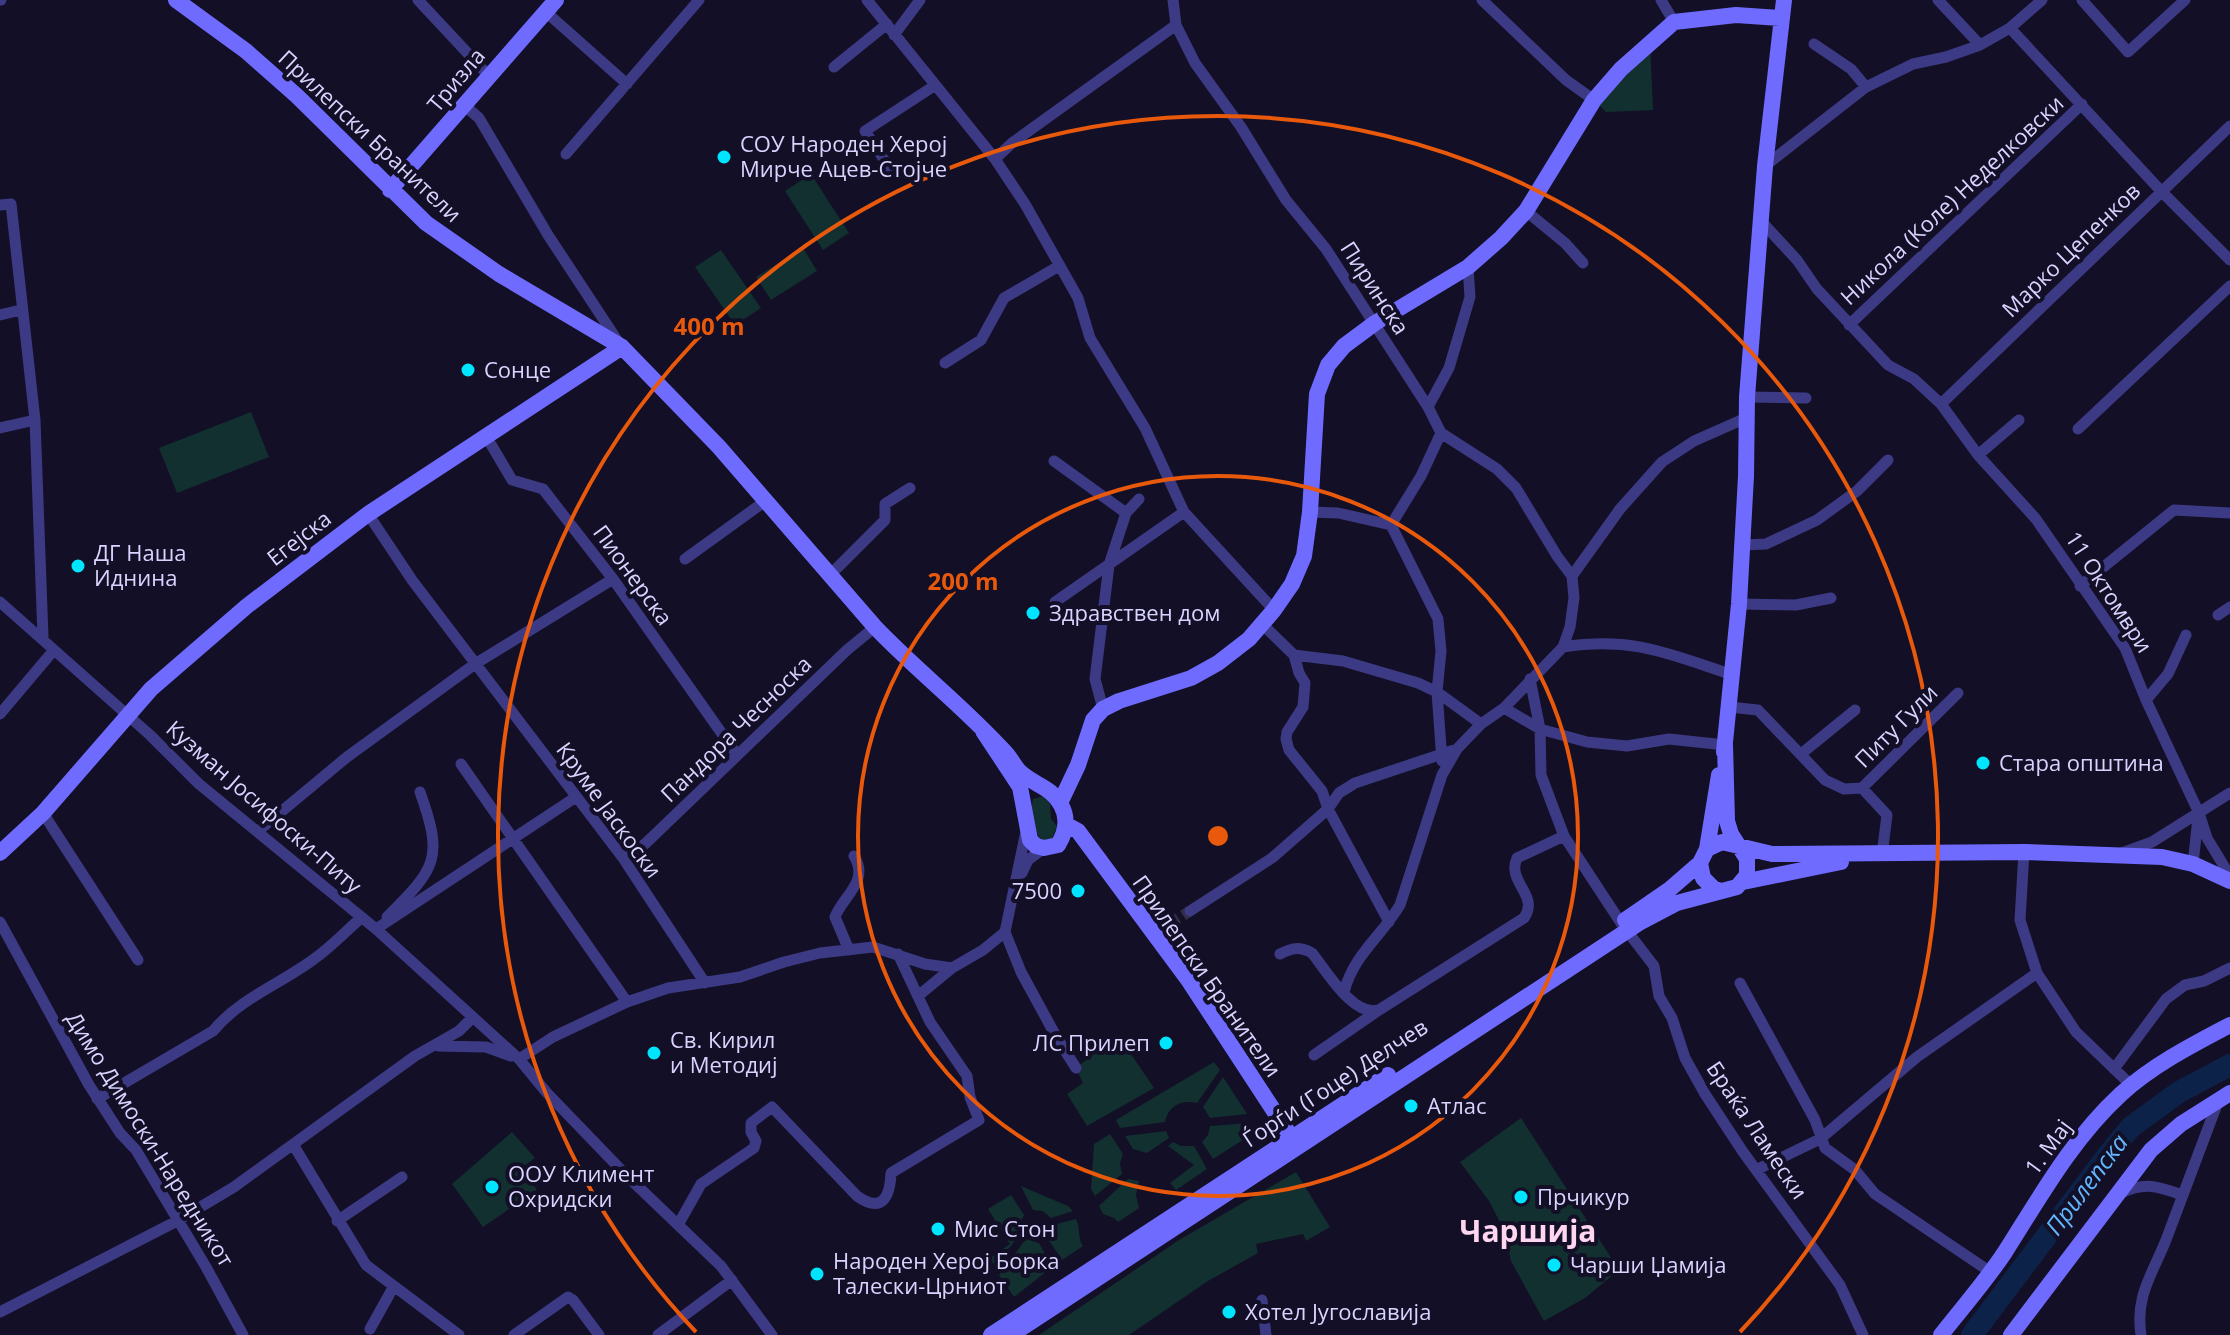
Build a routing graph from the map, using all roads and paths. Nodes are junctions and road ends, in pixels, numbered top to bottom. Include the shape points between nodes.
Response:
1 (176, 0) edge
2 (418, 0) edge
3 (699, 0) edge
4 (867, 0) edge
5 (920, 0) edge
6 (1173, 0) edge
7 (1482, 0) edge
8 (1661, 0) edge
9 (1784, 0) edge
10 (1938, 0) edge
11 (2042, 0) edge
12 (2082, 0) edge
13 (2185, 0) edge
14 (551, 6) edge
15 (1735, 7) edge
16 (1780, 18) junction
17 (1674, 22) junction
18 (1176, 25) junction
19 (2010, 28) junction
20 (890, 29) junction
21 (1814, 44) dead end
22 (1980, 45) junction
23 (834, 67) dead end
24 (488, 75) junction
25 (627, 84) junction
26 (934, 86) junction
27 (1866, 87) junction
28 (1594, 100) junction
29 (2082, 104) junction
30 (464, 105) junction
31 (2230, 126) edge
32 (566, 154) dead end
33 (995, 159) junction
34 (1765, 166) junction
35 (889, 167) dead end
36 (390, 190) junction
37 (2161, 191) junction
38 (0, 205) edge
39 (1526, 211) junction
40 (1761, 221) junction
41 (2230, 260) edge
42 (1583, 263) dead end
43 (1059, 266) junction
44 (1468, 267) junction
45 (2230, 286) edge
46 (21, 310) junction
47 (0, 315) edge
48 (1375, 323) junction
49 (1849, 325) junction
50 (622, 347) junction
51 (945, 363) dead end
52 (1747, 397) junction
53 (1806, 398) dead end
54 (1941, 404) junction
55 (1428, 407) junction
56 (1746, 418) junction
57 (35, 420) junction
58 (2019, 420) dead end
59 (0, 428) edge
60 (2078, 429) dead end
61 (1441, 433) junction
62 (486, 436) junction
63 (1978, 455) junction
64 (1888, 460) dead end
65 (1054, 461) dead end
66 (910, 488) dead end
67 (1139, 499) dead end
68 (764, 502) junction
69 (1184, 512) junction
70 (1310, 512) junction
71 (1126, 513) junction
72 (2230, 513) edge
73 (368, 514) junction
74 (1391, 525) junction
75 (1742, 545) junction
76 (685, 559) dead end
77 (1109, 565) junction
78 (829, 576) junction
79 (1572, 576) junction
80 (613, 579) junction
81 (2080, 586) junction
82 (1831, 598) dead end
83 (0, 602) edge
84 (1055, 602) dead end
85 (1739, 604) junction
86 (2230, 607) edge
87 (1274, 610) junction
88 (2218, 615) dead end
89 (1262, 624) junction
90 (875, 627) junction
91 (2186, 635) dead end
92 (43, 637) junction
93 (1563, 647) junction
94 (54, 650) junction
95 (1294, 655) junction
96 (475, 664) junction
97 (1733, 675) junction
98 (1530, 679) junction
99 (1437, 692) junction
100 (1958, 693) dead end
101 (2146, 700) junction
102 (1729, 707) junction
103 (1504, 708) junction
104 (1103, 709) junction
105 (1855, 710) dead end
106 (0, 714) edge
107 (127, 715) junction
108 (1481, 724) junction
109 (1540, 729) junction
110 (983, 731) junction
111 (1725, 745) junction
112 (1457, 749) junction
113 (1442, 754) junction
114 (1801, 754) junction
115 (737, 755) junction
116 (461, 764) dead end
117 (1078, 765) junction
118 (1442, 775) junction
119 (1045, 786) junction
120 (1862, 788) junction
121 (420, 792) dead end
122 (2230, 793) edge
123 (576, 797) junction
124 (1024, 802) junction
125 (1060, 803) junction
126 (1328, 809) junction
127 (43, 813) junction
128 (2199, 813) junction
129 (1067, 825) junction
130 (258, 831) junction
131 (1026, 831) junction
132 (1564, 836) junction
133 (512, 839) junction
134 (1051, 847) junction
135 (1738, 847) junction
136 (2024, 852) junction
137 (0, 853) edge
138 (1882, 855) junction
139 (2118, 855) junction
140 (854, 856) dead end
141 (1704, 856) junction
142 (623, 858) junction
143 (2193, 864) junction
144 (1105, 871) junction
145 (2230, 878) edge
146 (1018, 880) junction
147 (1743, 882) junction
148 (1722, 891) junction
149 (1190, 911) tunnel mouth
150 (361, 918) junction
151 (1389, 922) junction
152 (1169, 924) tunnel mouth
153 (1, 926) edge
154 (1624, 927) junction
155 (376, 929) junction
156 (1005, 932) junction
157 (1154, 936) junction
158 (849, 950) junction
159 (898, 954) junction
160 (1280, 954) dead end
161 (138, 960) dead end
162 (952, 968) junction
163 (2230, 968) edge
164 (2037, 973) junction
165 (705, 983) junction
166 (1740, 983) dead end
167 (1344, 992) junction
168 (918, 996) junction
169 (627, 1002) junction
170 (1379, 1010) junction
171 (473, 1017) junction
172 (2230, 1025) edge
173 (432, 1046) junction
174 (1314, 1055) dead end
175 (519, 1059) junction
176 (1076, 1068) dead end
177 (2114, 1069) junction
178 (2131, 1085) junction
179 (2225, 1096) edge
180 (97, 1099) junction
181 (1820, 1139) junction
182 (1295, 1142) junction
183 (294, 1146) junction
184 (1758, 1169) junction
185 (402, 1177) dead end
186 (2182, 1195) junction
187 (2113, 1197) junction
188 (177, 1221) junction
189 (337, 1221) junction
190 (678, 1225) junction
191 (1989, 1271) junction
192 (732, 1280) junction
193 (394, 1286) junction
194 (1262, 1300) dead end
195 (0, 1312) edge
196 (370, 1329) dead end
197 (243, 1335) edge
198 (459, 1335) edge
199 (514, 1335) edge
200 (599, 1335) edge
201 (658, 1335) edge
202 (772, 1335) edge
203 (991, 1335) edge
204 (1011, 1335) edge
205 (1266, 1335) edge
206 (1863, 1335) edge
207 (1941, 1335) edge
208 (2011, 1335) edge
209 (2141, 1335) edge

1 - 36 street, Прилепски Бранители via 297,96
2 - 24 street
3 - 25 street
4 - 20 street
5 - 20 street
6 - 18 street, Пиринска
7 - 28 street
8 - 17 street
9 - 16 street
10 - 22 street
11 - 19 street
12 - 13 street via 2128,52
14 - 24 street, Тризла
14 - 25 street
15 - 16 street
15 - 17 street
16 - 34 street
17 - 28 street
18 - 33 street
18 - 48 street, Пиринска via 1195,63 1286,200
19 - 22 street
19 - 29 street
20 - 23 street
20 - 26 street
21 - 27 street via 1851,69
22 - 27 street via 1913,64
24 - 30 street, Тризла
25 - 32 street
26 - 33 street
26 - 35 street via 865,131
27 - 34 street
28 - 39 street
29 - 37 street
29 - 49 street, Никола (Коле) Неделковски
30 - 36 street, Тризла
30 - 50 street, Прилепски Бранители via 479,118
31 - 37 street, Марко Цепенков
33 - 43 street
34 - 40 street
36 - 50 street, Прилепски Бранители via 426,223 499,274
37 - 41 street
37 - 54 street, Марко Цепенков
38 - 46 street via 11,204
39 - 42 street
39 - 44 street
40 - 49 street, 11 Октомври
40 - 52 street
43 - 51 street via 1004,298 981,340
43 - 69 street via 1078,298 1090,338 1145,428
44 - 48 street
44 - 55 street via 1470,297 1449,368
45 - 60 street
46 - 47 street
46 - 57 street
48 - 55 street, Пиринска
48 - 70 street via 1328,365 1317,394
49 - 54 street, 11 Октомври via 1888,365 1914,379
50 - 62 street, Егејска
50 - 68 street, Прилепски Бранители
52 - 53 street
52 - 56 street
54 - 63 street, 11 Октомври
55 - 61 street, Пиринска
56 - 75 street
56 - 79 street via 1662,462
57 - 59 street
57 - 92 street
58 - 63 street
61 - 74 street
61 - 79 street via 1497,469 1516,488
62 - 73 street, Егејска
62 - 80 street, Пионерска via 512,480 543,489
63 - 81 street, 11 Октомври via 2036,519
64 - 75 street via 1817,520 1766,544
65 - 71 street
66 - 78 street via 885,504 885,520
67 - 71 street
68 - 76 street
68 - 78 street, Прилепски Бранители
69 - 77 street
69 - 87 street
70 - 74 street
70 - 87 street via 1304,556
71 - 77 street
72 - 81 street via 2174,510
73 - 96 street, Круме Јаскоски
73 - 107 street, Егејска via 247,606
74 - 99 street via 1438,619
75 - 85 street
77 - 84 street
77 - 104 street via 1095,679
78 - 90 street, Прилепски Бранители
79 - 93 street via 1574,598
80 - 96 street
80 - 115 street, Пионерска
81 - 101 street, 11 Октомври via 2125,648
82 - 85 street via 1796,605
83 - 92 street, Кузман Јосифоски-Питу
85 - 97 street
86 - 88 street
87 - 89 street
89 - 95 street
89 - 104 street via 1218,663 1191,678
90 - 110 street, Прилепски Бранители
90 - 115 street, Пандора Чесноска
91 - 101 street via 2168,674
92 - 94 street, Кузман Јосифоски-Питу
93 - 97 street via 1625,643 1656,648
93 - 98 street
94 - 106 street
94 - 107 street, Кузман Јосифоски-Питу
95 - 99 street via 1367,667
95 - 126 street via 1305,683 1303,707 1286,739 1322,791
96 - 123 street, Круме Јаскоски
96 - 130 street via 347,757
97 - 102 street
98 - 103 street
98 - 109 street, Браќа Ламески
99 - 108 street
99 - 113 street
100 - 120 street, Питу Гули
101 - 128 street, 11 Октомври
102 - 111 street
102 - 114 street, Питу Гули via 1758,710
103 - 108 street
103 - 109 street
104 - 117 street via 1093,720
105 - 114 street, Питу Гули
107 - 127 street, Егејска
107 - 130 street, Кузман Јосифоски-Питу
108 - 112 street
109 - 111 street via 1627,746 1669,739
109 - 132 street, Браќа Ламески via 1541,775
110 - 119 street, Прилепски Бранители via 1018,770
110 - 124 street, Прилепски Бранители via 1013,774
111 - 135 street via 1727,821
111 - 141 street
112 - 113 street
112 - 118 street
113 - 118 street
113 - 126 street via 1355,783
114 - 120 street, Питу Гули via 1825,780 1844,789
115 - 142 street, Пандора Чесноска via 645,844
116 - 133 street
117 - 119 street
117 - 125 street
118 - 151 street via 1400,905
119 - 124 street via 1028,793
119 - 125 street
120 - 138 street, Питу Гули via 1887,815
121 - 155 street via 433,828 429,872
122 - 128 street
123 - 133 street
123 - 142 street, Круме Јаскоски
124 - 131 street
125 - 129 street
126 - 149 street via 1272,858
126 - 151 street
127 - 137 street, Егејска
127 - 161 street
128 - 139 street via 2152,842
128 - 143 street
128 - 145 street, 11 Октомври
129 - 134 street
129 - 144 street, Прилепски Бранители via 1078,831
130 - 150 street, Кузман Јосифоски-Питу
131 - 134 street via 1036,846
131 - 146 street
132 - 154 street, Браќа Ламески
132 - 170 street via 1517,858 1514,874 1530,901 1524,918
133 - 155 street
133 - 169 street
134 - 144 street, Прилепски Бранители via 1084,853
134 - 146 street via 1028,860
135 - 138 street via 1772,854
135 - 141 street via 1722,842
135 - 147 street via 1748,867
136 - 138 street, 11 Октомври
136 - 139 street, 11 Октомври
136 - 164 street via 2020,920
138 - 147 street
139 - 143 street, 11 Октомври
140 - 158 street via 859,876 835,917
141 - 148 street via 1703,878
141 - 154 street, Ѓорѓи (Гоце) Делчев
142 - 165 street, Круме Јаскоски
143 - 145 street, 11 Октомври
144 - 157 street, Прилепски Бранители
146 - 156 street
147 - 148 street
148 - 154 street, Ѓорѓи (Гоце) Делчев via 1677,903
150 - 155 street, Кузман Јосифоски-Питу
150 - 180 street via 213,1031
151 - 167 street via 1349,971
152 - 157 street
153 - 180 street, Димо Димоски-Наредникот
154 - 182 street, Ѓорѓи (Гоце) Делчев
154 - 184 street, Браќа Ламески via 1654,966 1659,996 1685,1058
155 - 171 street, Кузман Јосифоски-Питу
156 - 162 street
156 - 176 street via 1021,972
157 - 182 street, Прилепски Бранители
158 - 159 street via 873,947
158 - 165 street
159 - 162 street
159 - 168 street
160 - 167 street via 1292,948 1312,953
162 - 168 street
163 - 177 street via 2185,985 2166,999
164 - 177 street via 2076,1032
164 - 181 street via 1917,1057
165 - 169 street
166 - 181 street via 1815,1120
167 - 170 street via 1357,1007
168 - 190 street via 967,1076 979,1120 891,1173 891,1191 875,1204 857,1196 772,1107 751,1123 754,1148 701,1184
169 - 175 street
170 - 174 street
171 - 173 street
171 - 175 street, Кузман Јосифоски-Питу
172 - 178 street, 1. Мај
173 - 175 street via 486,1047
173 - 183 street
175 - 190 street
177 - 178 street
178 - 191 street, 1. Мај via 2091,1124
179 - 186 street
179 - 187 street via 2151,1150
180 - 188 street, Димо Димоски-Наредникот via 136,1150
181 - 184 street
181 - 191 street via 1875,1194
182 - 203 street, Ѓорѓи (Гоце) Делчев
182 - 204 street, Ѓорѓи (Гоце) Делчев
183 - 188 street
183 - 189 street
184 - 206 street, Браќа Ламески via 1840,1285
185 - 189 street
186 - 187 street via 2152,1184
186 - 209 street via 2144,1287
187 - 208 street
188 - 195 street
188 - 197 street, Димо Димоски-Наредникот
189 - 193 street via 366,1265
190 - 192 street
191 - 207 street, 1. Мај
192 - 201 street
192 - 202 street
193 - 196 street
193 - 198 street
194 - 205 street
199 - 200 street via 568,1297

